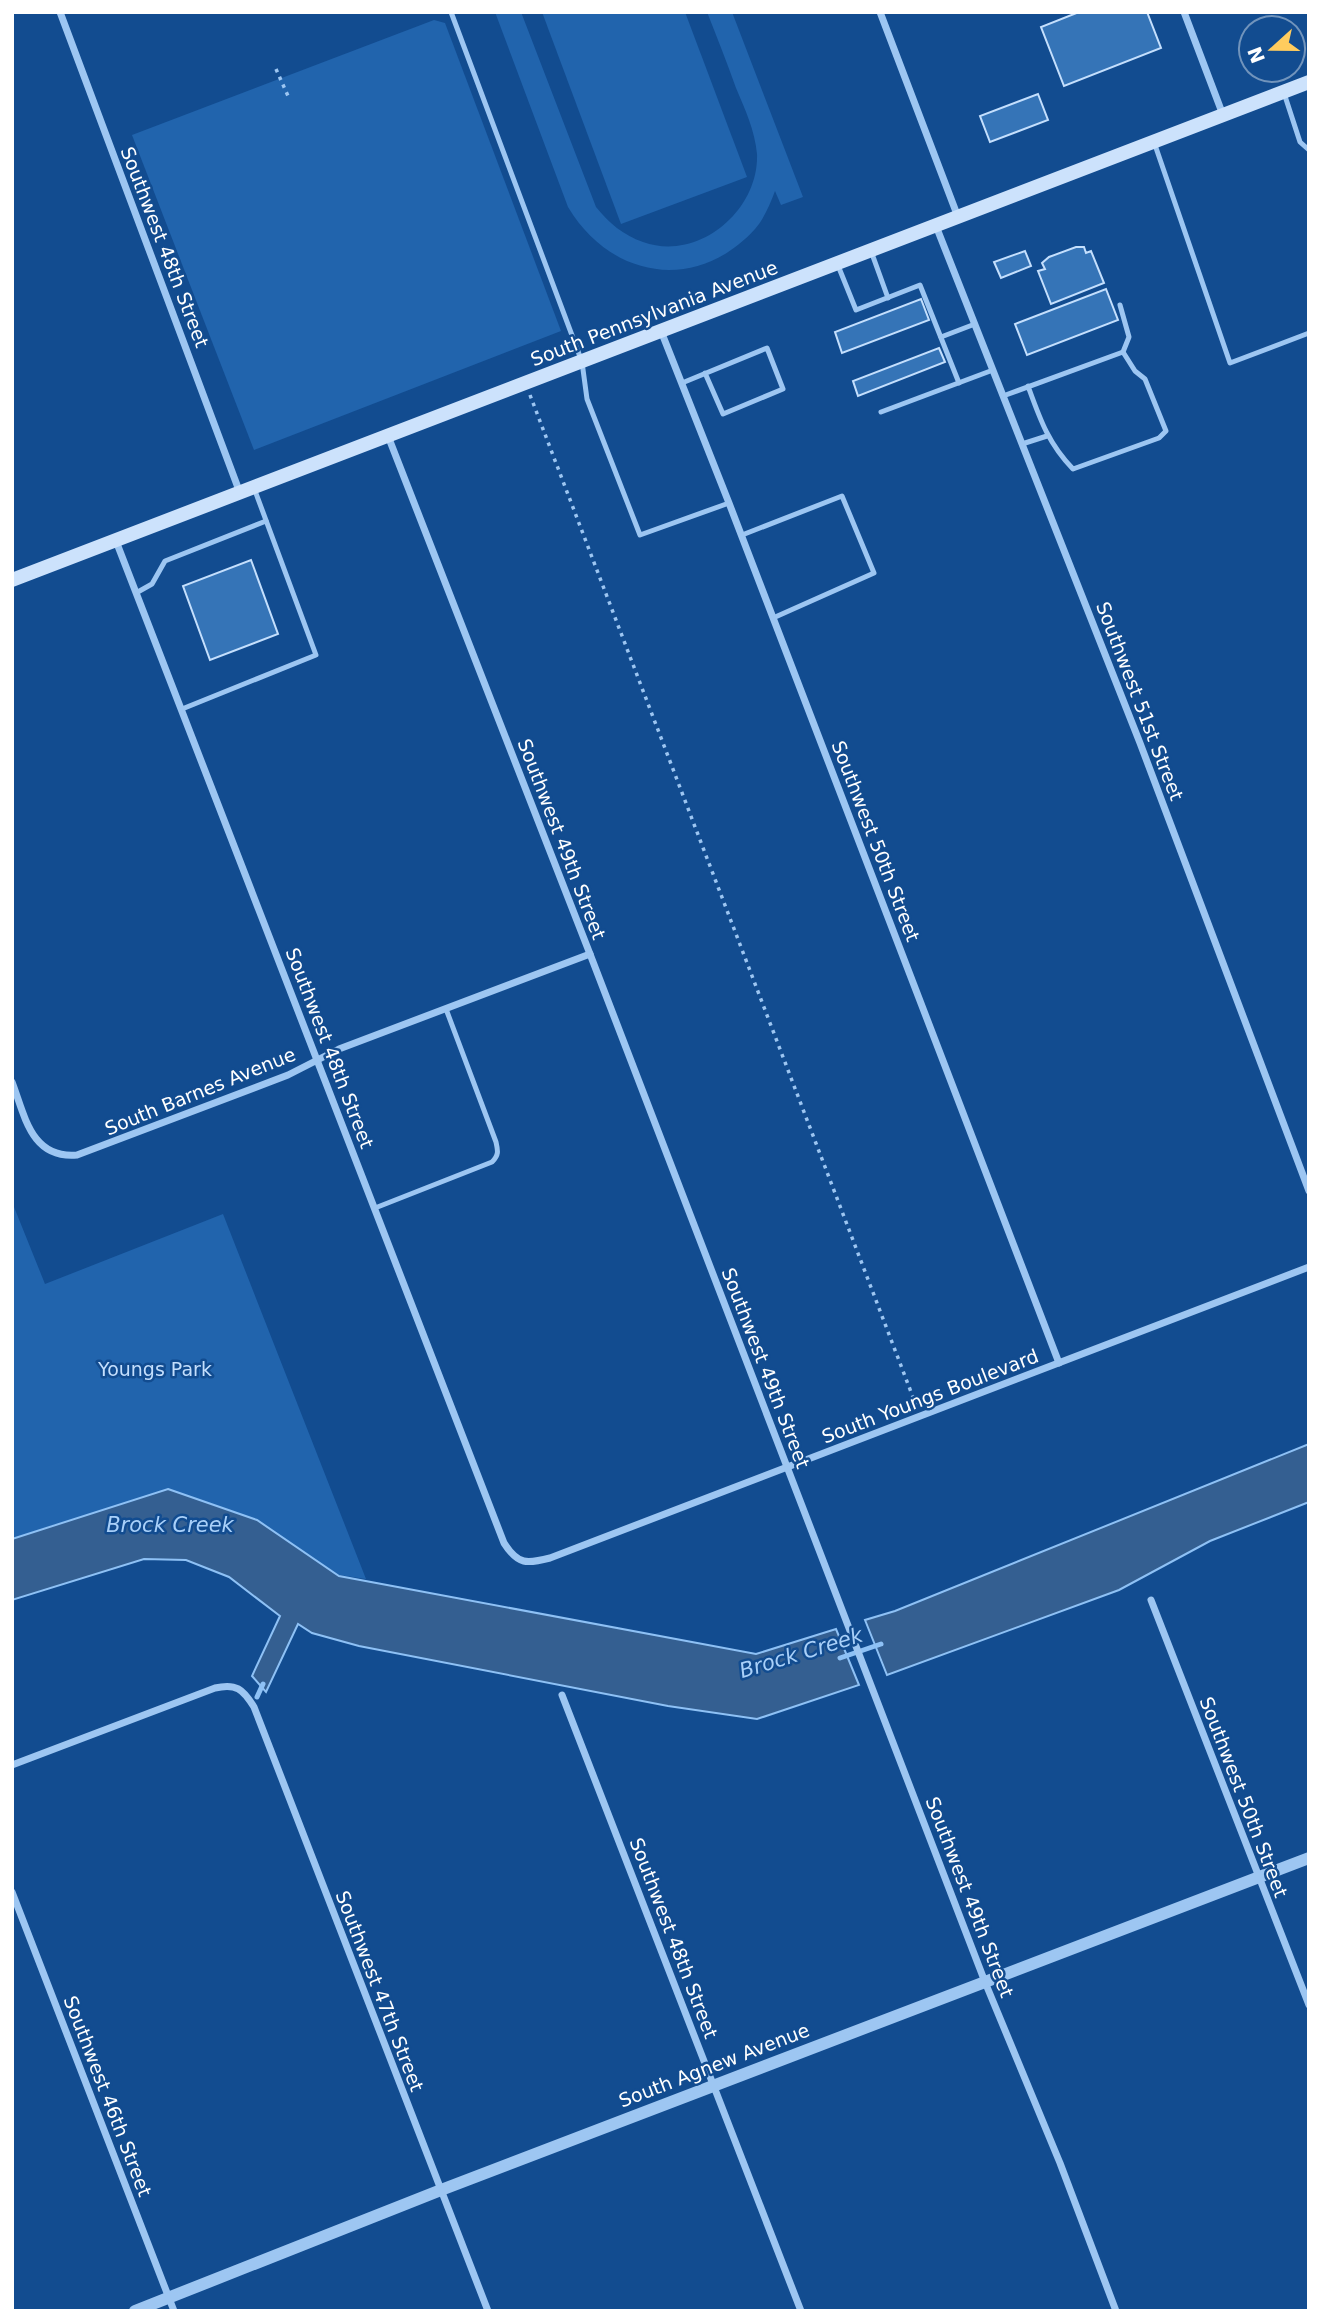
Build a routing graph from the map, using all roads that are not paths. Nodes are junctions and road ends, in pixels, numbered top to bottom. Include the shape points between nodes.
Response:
1 (60, 12) edge
2 (451, 12) edge
3 (880, 12) edge
4 (1184, 12) edge
5 (1309, 82) edge
6 (1284, 92) junction
7 (1223, 115) junction
8 (1154, 142) junction
9 (1309, 150) edge
10 (958, 217) junction
11 (936, 226) junction
12 (871, 250) junction
13 (837, 263) junction
14 (888, 298) junction
15 (1120, 305) dead end
16 (975, 324) junction
17 (661, 331) junction
18 (1309, 333) edge
19 (940, 337) junction
20 (1123, 352) junction
21 (582, 362) junction
22 (993, 370) junction
23 (705, 373) junction
24 (682, 383) junction
25 (959, 383) junction
26 (1028, 387) junction
27 (1003, 396) junction
28 (881, 412) dead end
29 (387, 436) junction
30 (1047, 436) junction
31 (1022, 444) junction
32 (247, 490) junction
33 (729, 503) junction
34 (266, 521) junction
35 (742, 535) junction
36 (116, 541) junction
37 (12, 580) edge
38 (136, 593) junction
39 (773, 618) junction
40 (182, 709) junction
41 (590, 954) junction
42 (446, 1009) junction
43 (318, 1060) junction
44 (12, 1082) edge
45 (1309, 1191) edge
46 (374, 1208) junction
47 (1309, 1267) edge
48 (1059, 1363) junction
49 (788, 1468) junction
50 (521, 1561) joint
51 (1151, 1601) dead end
52 (562, 1695) dead end
53 (12, 1766) edge
54 (1309, 1858) edge
55 (1258, 1877) junction
56 (12, 1892) edge
57 (985, 1982) junction
58 (1309, 2006) edge
59 (714, 2085) junction
60 (440, 2190) junction
61 (169, 2298) junction
62 (135, 2311) edge
63 (174, 2311) edge
64 (488, 2311) edge
65 (802, 2311) edge
66 (1116, 2311) edge

1 - 32 street, Southwest 48th Street
2 - 21 lane
3 - 10 street
4 - 7 street
5 - 6 main road, South Pennsylvania Avenue
6 - 7 main road, South Pennsylvania Avenue
6 - 9 lane via 1300,142
7 - 8 main road, South Pennsylvania Avenue
8 - 10 main road, South Pennsylvania Avenue
8 - 18 lane via 1230,363
10 - 11 main road, South Pennsylvania Avenue
11 - 12 main road, South Pennsylvania Avenue
11 - 16 street, Southwest 51st Street
12 - 13 main road, South Pennsylvania Avenue
12 - 14 lane
13 - 14 lane via 856,310
13 - 17 main road, South Pennsylvania Avenue
14 - 19 lane via 920,285
15 - 20 lane via 1129,337
16 - 19 lane
16 - 22 street, Southwest 51st Street
17 - 21 main road, South Pennsylvania Avenue
17 - 24 street, Southwest 50th Street
19 - 25 lane
20 - 26 lane
20 - 30 lane via 1145,379 1166,431 1159,438 1073,469
21 - 29 main road, South Pennsylvania Avenue
21 - 33 lane via 587,399 640,535
22 - 25 lane
22 - 27 street, Southwest 51st Street
23 - 23 lane via 767,348 783,389 723,414
23 - 24 lane
24 - 33 street, Southwest 50th Street
25 - 28 lane
26 - 27 lane
26 - 30 lane
27 - 31 street, Southwest 51st Street
29 - 32 main road, South Pennsylvania Avenue
29 - 41 street, Southwest 49th Street
30 - 31 lane
31 - 45 street, Southwest 51st Street
32 - 34 lane
32 - 36 main road, South Pennsylvania Avenue
33 - 35 street, Southwest 50th Street
34 - 38 lane via 164,561 152,584
34 - 40 lane via 316,655
35 - 39 street, Southwest 50th Street
35 - 39 lane via 842,496 874,573
36 - 37 main road, South Pennsylvania Avenue
36 - 38 street, Southwest 48th Street
38 - 40 street, Southwest 48th Street
39 - 48 street, Southwest 50th Street
40 - 43 street, Southwest 48th Street
41 - 42 street, South Barnes Avenue
41 - 49 street, Southwest 49th Street
42 - 43 street, South Barnes Avenue
42 - 46 lane via 496,1142 497,1157
43 - 44 street, South Barnes Avenue via 77,1155 44,1149 34,1137
43 - 46 street, Southwest 48th Street
46 - 50 street, Southwest 48th Street via 504,1543
47 - 48 street, South Youngs Boulevard
48 - 49 street, South Youngs Boulevard
49 - 50 street, South Youngs Boulevard via 550,1558
49 - 57 street, Southwest 49th Street
51 - 55 street, Southwest 50th Street
52 - 59 street, Southwest 48th Street
53 - 60 street, Southwest 47th Street via 215,1688 227,1685 246,1695
54 - 55 street, South Agnew Avenue
55 - 57 street, South Agnew Avenue
55 - 58 street, Southwest 50th Street
56 - 61 street, Southwest 46th Street
57 - 59 street, South Agnew Avenue
57 - 66 street, Southwest 49th Street
59 - 60 street, South Agnew Avenue
59 - 65 street, Southwest 48th Street
60 - 61 street, South Agnew Avenue
60 - 64 street, Southwest 47th Street
61 - 62 street, South Agnew Avenue
61 - 63 street, Southwest 46th Street

